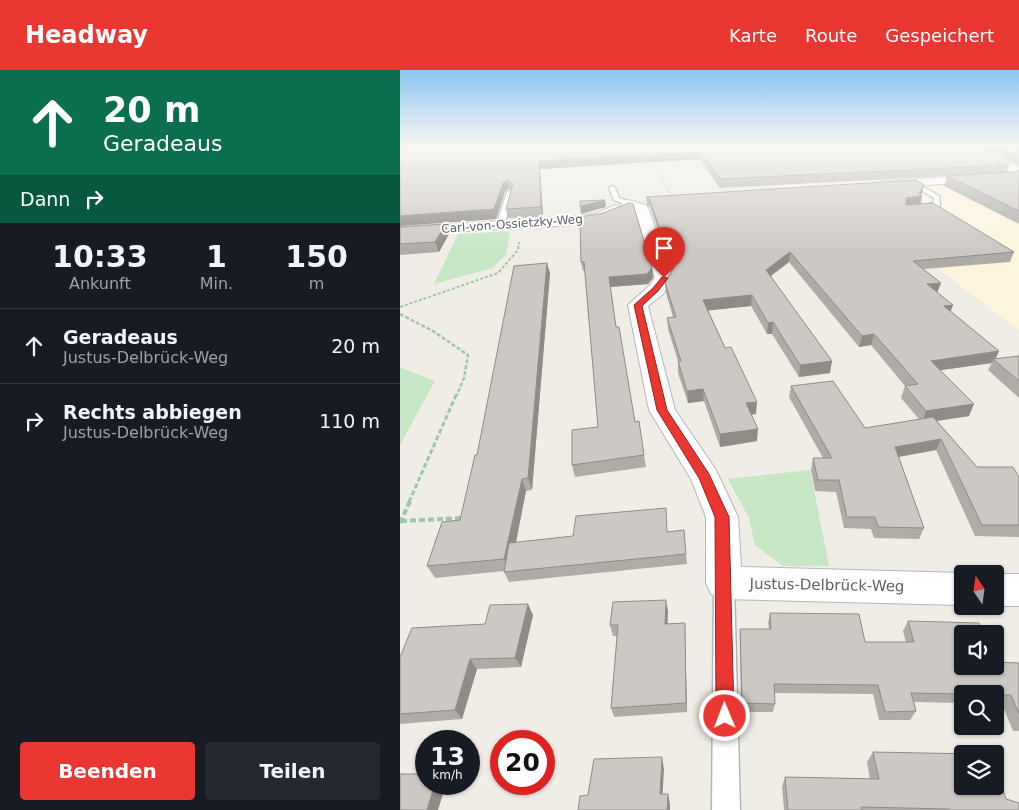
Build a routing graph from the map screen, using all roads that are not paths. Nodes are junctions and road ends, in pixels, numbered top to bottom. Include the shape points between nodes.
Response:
1 (950, 181) edge
2 (913, 183) junction
3 (866, 186) edge
4 (510, 192) edge
5 (620, 196) junction
6 (670, 196) edge
7 (908, 210) edge
8 (500, 226) junction
9 (400, 231) edge
10 (724, 583) junction
11 (954, 589) edge
12 (1004, 590) edge
13 (1019, 590) edge
14 (726, 810) edge

1 - 2 street
2 - 3 street
2 - 7 lane via 938,201 928,208
4 - 8 lane
5 - 6 street, Carl-von-Ossietzky-Weg via 643,199
5 - 8 street, Carl-von-Ossietzky-Weg via 599,217
5 - 10 street via 641,208 664,278 656,290 638,305 662,410 705,478 722,517
8 - 9 street, Carl-von-Ossietzky-Weg
10 - 11 street, Justus-Delbrück-Weg
10 - 14 lane
12 - 13 street

